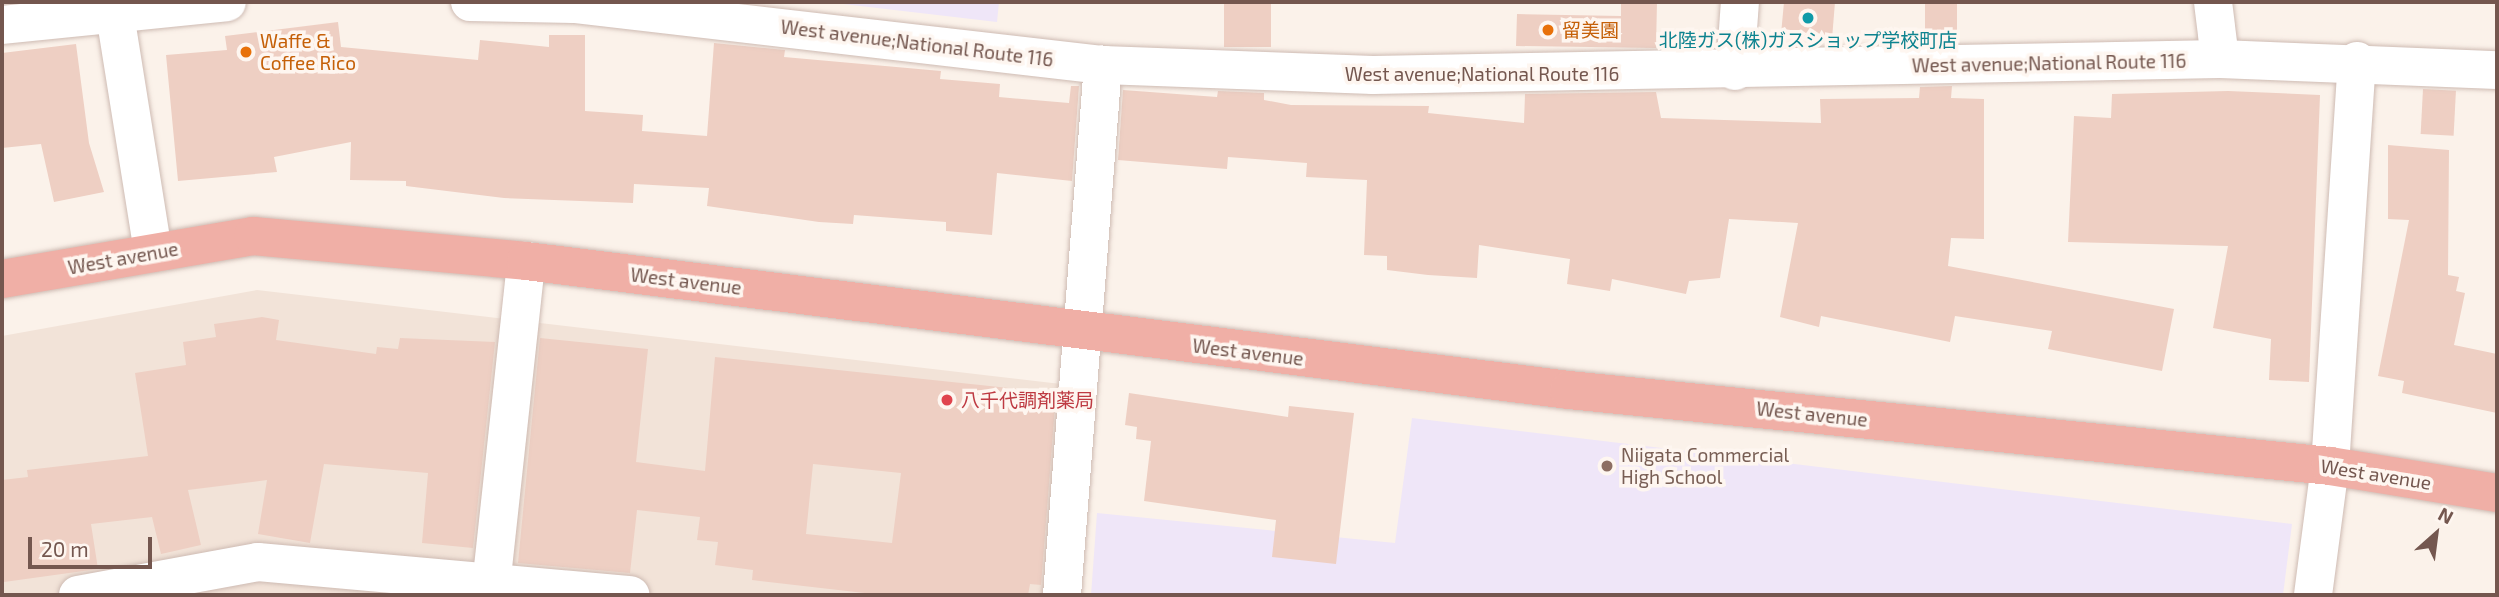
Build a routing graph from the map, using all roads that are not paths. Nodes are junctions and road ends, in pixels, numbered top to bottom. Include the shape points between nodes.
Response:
1 (227, 2) edge
2 (470, 2) edge
3 (477, 2) edge
4 (1740, 2) edge
5 (2213, 2) edge
6 (114, 6) edge
7 (2, 25) edge
8 (2220, 59) junction
9 (2357, 61) junction
10 (1103, 65) junction
11 (2497, 70) edge
12 (1735, 71) junction
13 (153, 252) junction
14 (526, 261) junction
15 (2, 279) edge
16 (1080, 332) junction
17 (2330, 466) junction
18 (2497, 493) edge
19 (491, 590) edge
20 (78, 595) edge
21 (631, 595) edge
22 (1062, 595) edge
23 (2313, 595) edge

1 - 6 street
2 - 3 street, West avenue;National Route 116
3 - 10 street, West avenue;National Route 116 via 575,4
4 - 12 street
5 - 8 street
6 - 7 street
6 - 13 street
8 - 9 street, West avenue;National Route 116
8 - 12 street, West avenue;National Route 116
9 - 11 street, West avenue;National Route 116
9 - 17 street
10 - 12 street, West avenue;National Route 116 via 1373,75
10 - 16 street
13 - 14 highway, West avenue via 253,236
13 - 15 highway, West avenue
14 - 16 highway, West avenue
14 - 19 street
16 - 17 highway, West avenue via 1569,390
16 - 22 street
17 - 18 highway, West avenue
17 - 23 street
19 - 20 street via 258,562
19 - 21 street

